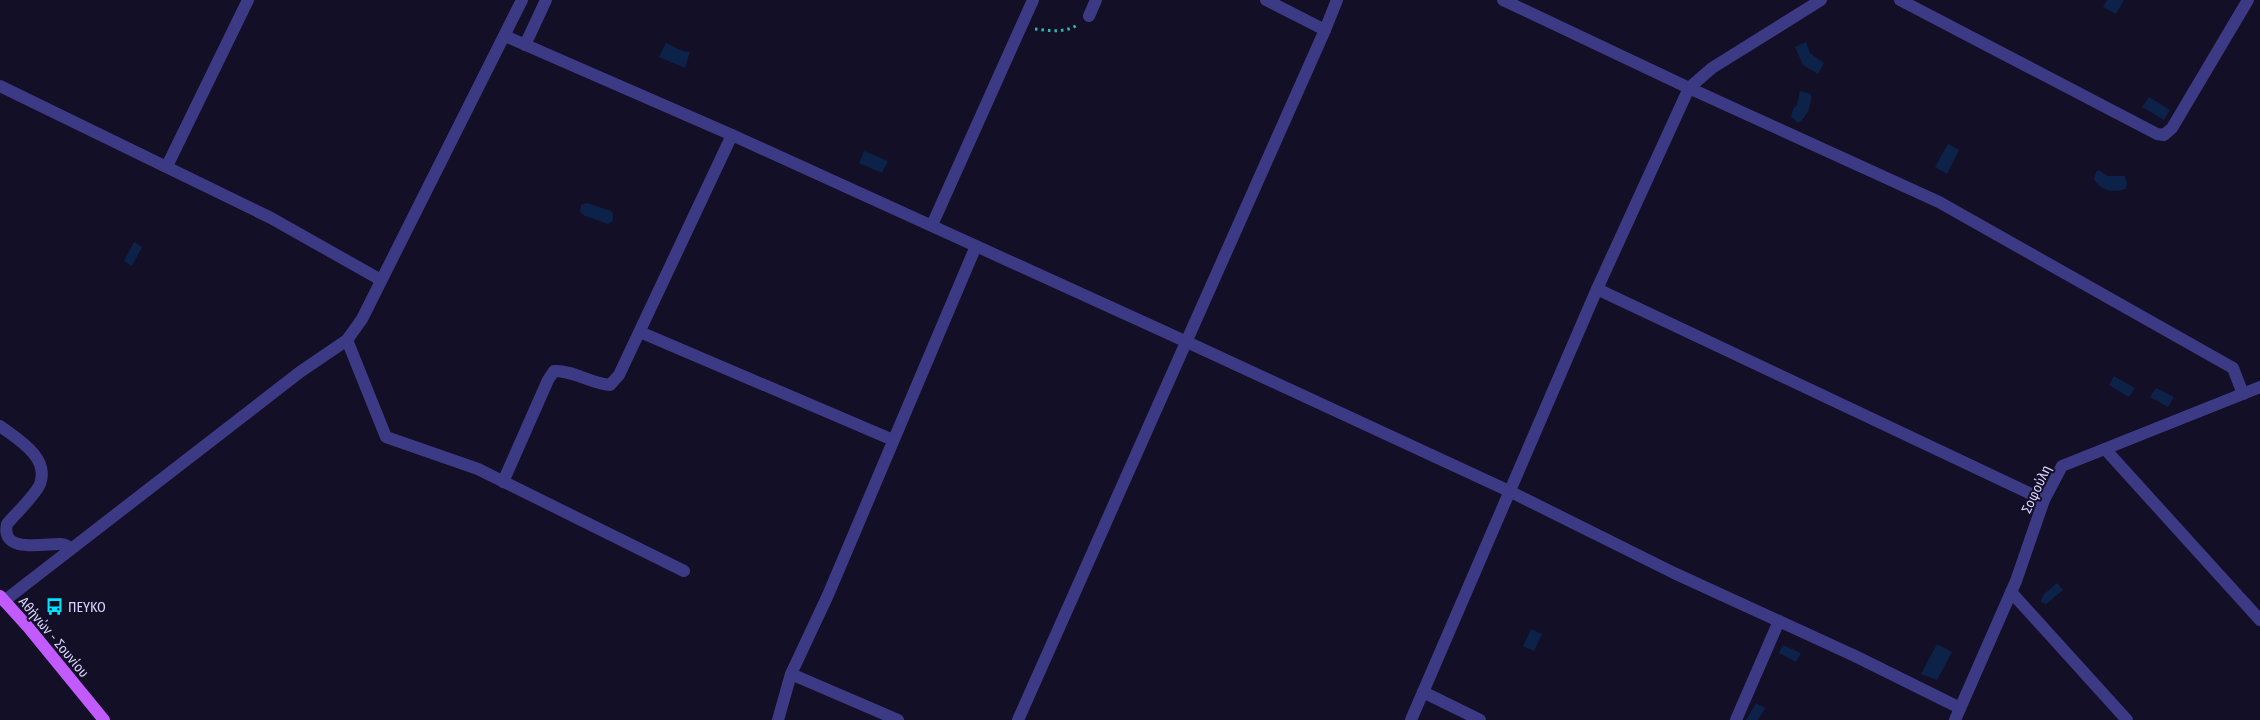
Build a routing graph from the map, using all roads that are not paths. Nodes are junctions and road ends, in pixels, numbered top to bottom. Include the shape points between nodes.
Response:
1 (248, 0) edge
2 (522, 0) edge
3 (546, 0) edge
4 (1033, 0) edge
5 (1096, 0) edge
6 (1266, 0) edge
7 (1337, 0) edge
8 (1503, 0) edge
9 (1821, 0) edge
10 (1900, 0) edge
11 (2248, 0) edge
12 (1089, 16) road end
13 (1326, 30) junction
14 (505, 36) junction
15 (525, 45) junction
16 (0, 86) edge
17 (1689, 88) junction
18 (732, 135) junction
19 (167, 166) junction
20 (932, 225) junction
21 (976, 246) junction
22 (381, 280) junction
23 (1597, 289) junction
24 (640, 332) junction
25 (346, 340) junction
26 (1187, 342) junction
27 (2260, 387) edge
28 (2243, 394) junction
29 (0, 426) edge
30 (893, 440) junction
31 (2105, 449) junction
32 (503, 482) junction
33 (1509, 492) junction
34 (2044, 500) junction
35 (71, 549) junction
36 (684, 571) dead end
37 (2011, 592) junction
38 (2, 598) edge
39 (2260, 620) edge
40 (1779, 621) junction
41 (791, 674) junction
42 (1423, 692) junction
43 (1960, 708) junction
44 (104, 720) edge
45 (778, 720) edge
46 (898, 720) edge
47 (1018, 720) edge
48 (1411, 720) edge
49 (1480, 720) edge
50 (1736, 720) edge
51 (1955, 720) edge
52 (2127, 720) edge

1 - 19 street
2 - 14 street
3 - 15 street
4 - 20 street
5 - 12 street
6 - 13 street
7 - 13 street
8 - 17 street
9 - 17 street via 1712,68
10 - 11 street via 2164,135 2172,128
13 - 26 street
14 - 15 street
14 - 22 street
15 - 18 street
16 - 19 street
17 - 23 street
17 - 28 street via 1939,202 2233,368
18 - 20 street
18 - 24 street
19 - 22 street via 272,218
20 - 21 street
21 - 26 street
21 - 30 street
22 - 25 street via 362,319
23 - 33 street
23 - 34 street
24 - 30 street
24 - 32 street via 619,375 610,385 598,384 563,370 554,371
25 - 32 street via 386,438 478,469
25 - 35 street
26 - 33 street
26 - 47 street
27 - 28 street, Σοφούλη
28 - 31 street, Σοφούλη
29 - 35 street via 36,457 41,475 39,485 7,524 8,537 22,545 62,544
30 - 41 street via 828,596
31 - 34 street, Σοφούλη via 2062,466
31 - 39 street
32 - 36 street
33 - 40 street
33 - 42 street
34 - 37 street, Σοφούλη
35 - 38 street
37 - 43 street, Σοφούλη
37 - 52 street
38 - 44 main road, Αθήνών - Σουνίου
40 - 43 street
40 - 50 street
41 - 45 street
41 - 46 street
42 - 48 street
42 - 49 street
43 - 51 street, Σοφούλη

